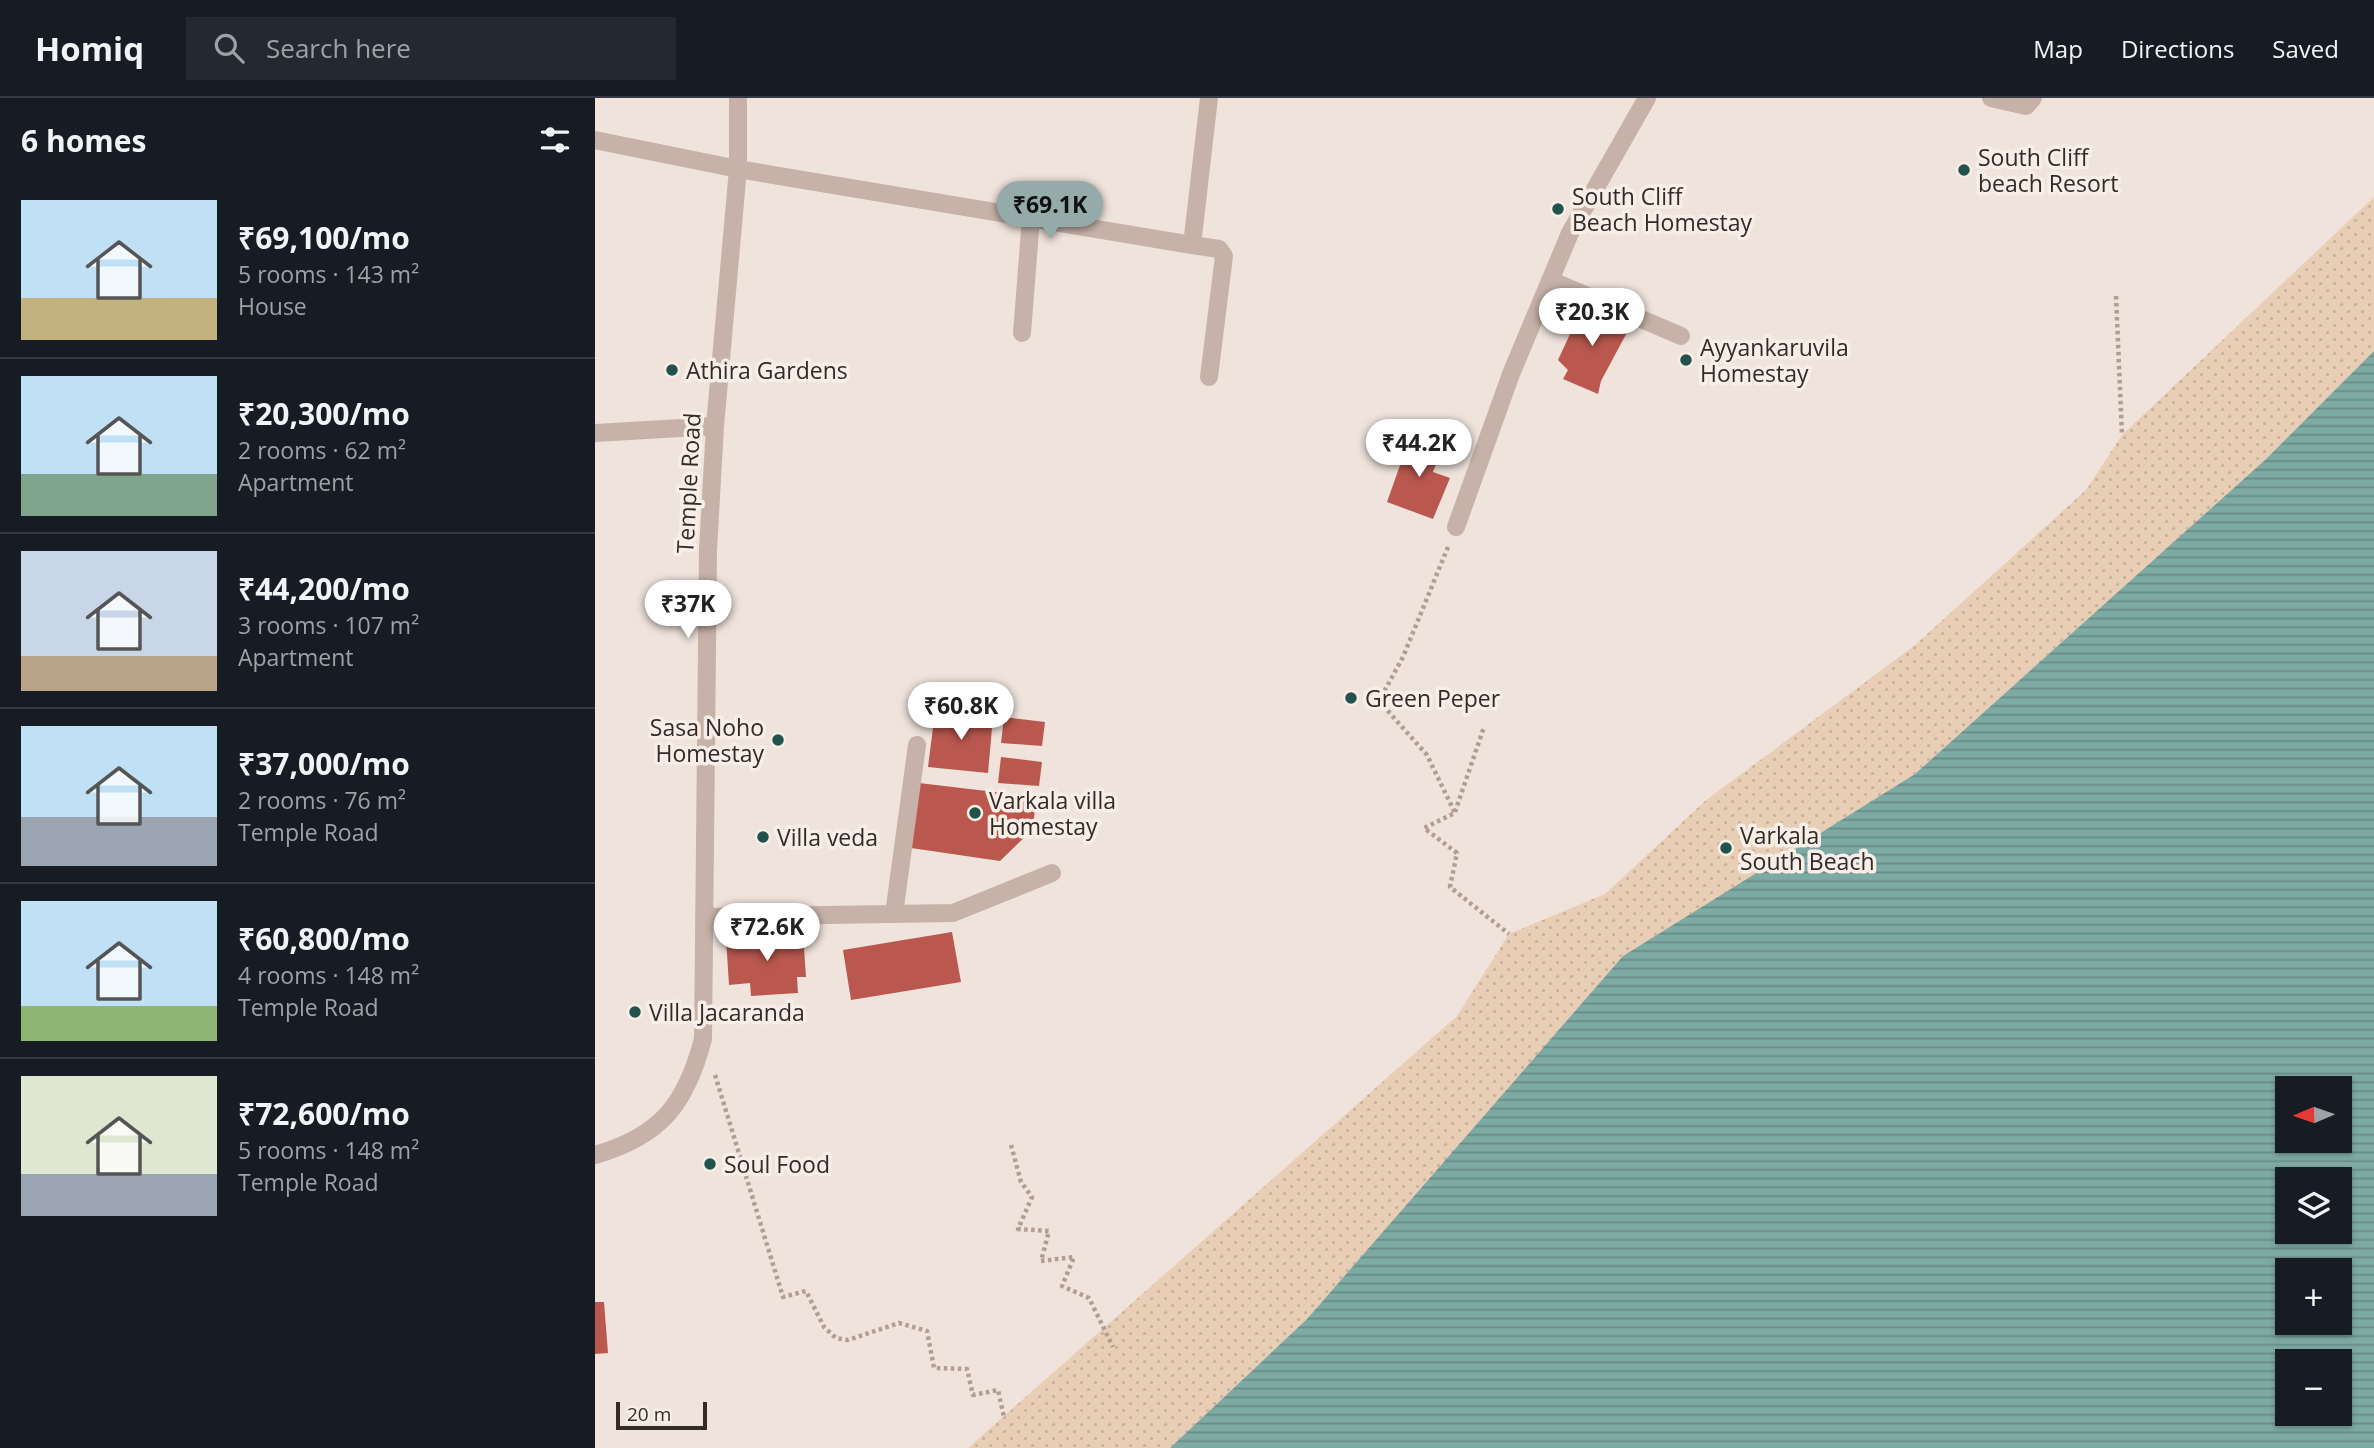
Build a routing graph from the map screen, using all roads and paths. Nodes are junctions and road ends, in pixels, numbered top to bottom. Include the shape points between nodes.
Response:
1 (738, 98) edge
2 (1209, 98) edge
3 (1647, 98) edge
4 (1991, 98) edge
5 (2033, 98) edge
6 (595, 140) edge
7 (737, 169) junction
8 (1031, 218) junction
9 (1192, 245) junction
10 (1551, 281) junction
11 (2116, 296) dead end
12 (1022, 333) dead end
13 (1681, 336) dead end
14 (1209, 377) dead end
15 (715, 426) junction
16 (595, 433) edge
17 (2122, 435) dead end
18 (1456, 527) joint
19 (1484, 727) dead end
20 (916, 745) dead end
21 (1455, 813) junction
22 (1052, 873) dead end
23 (894, 914) junction
24 (705, 917) junction
25 (1509, 934) dead end
26 (694, 1075) junction
27 (1011, 1145) dead end
28 (595, 1155) edge
29 (1113, 1347) dead end
30 (1004, 1417) dead end

1 - 7 street, Temple Road
2 - 9 street
3 - 10 street via 1570,233
4 - 5 street via 2026,106
6 - 7 street
7 - 8 street
7 - 15 street, Temple Road
8 - 9 street
8 - 12 street
9 - 14 street via 1219,249 1224,256
10 - 13 street
10 - 18 street via 1511,374
11 - 17 path
15 - 16 street
15 - 24 street, Temple Road via 708,550
18 - 21 path via 1403,657 1379,701 1427,755
19 - 21 path
20 - 23 street
21 - 25 path via 1424,828 1457,853 1450,887
22 - 23 street via 953,913
23 - 24 street
24 - 26 street, Temple Road via 703,1039
26 - 28 street, Temple Road via 654,1130
26 - 30 path via 717,1075 783,1297 806,1291 824,1327 836,1338 848,1340 899,1323 927,1331 934,1368 967,1369 973,1395 998,1390
27 - 29 path via 1021,1182 1032,1197 1018,1229 1048,1231 1041,1261 1074,1257 1062,1286 1089,1298

